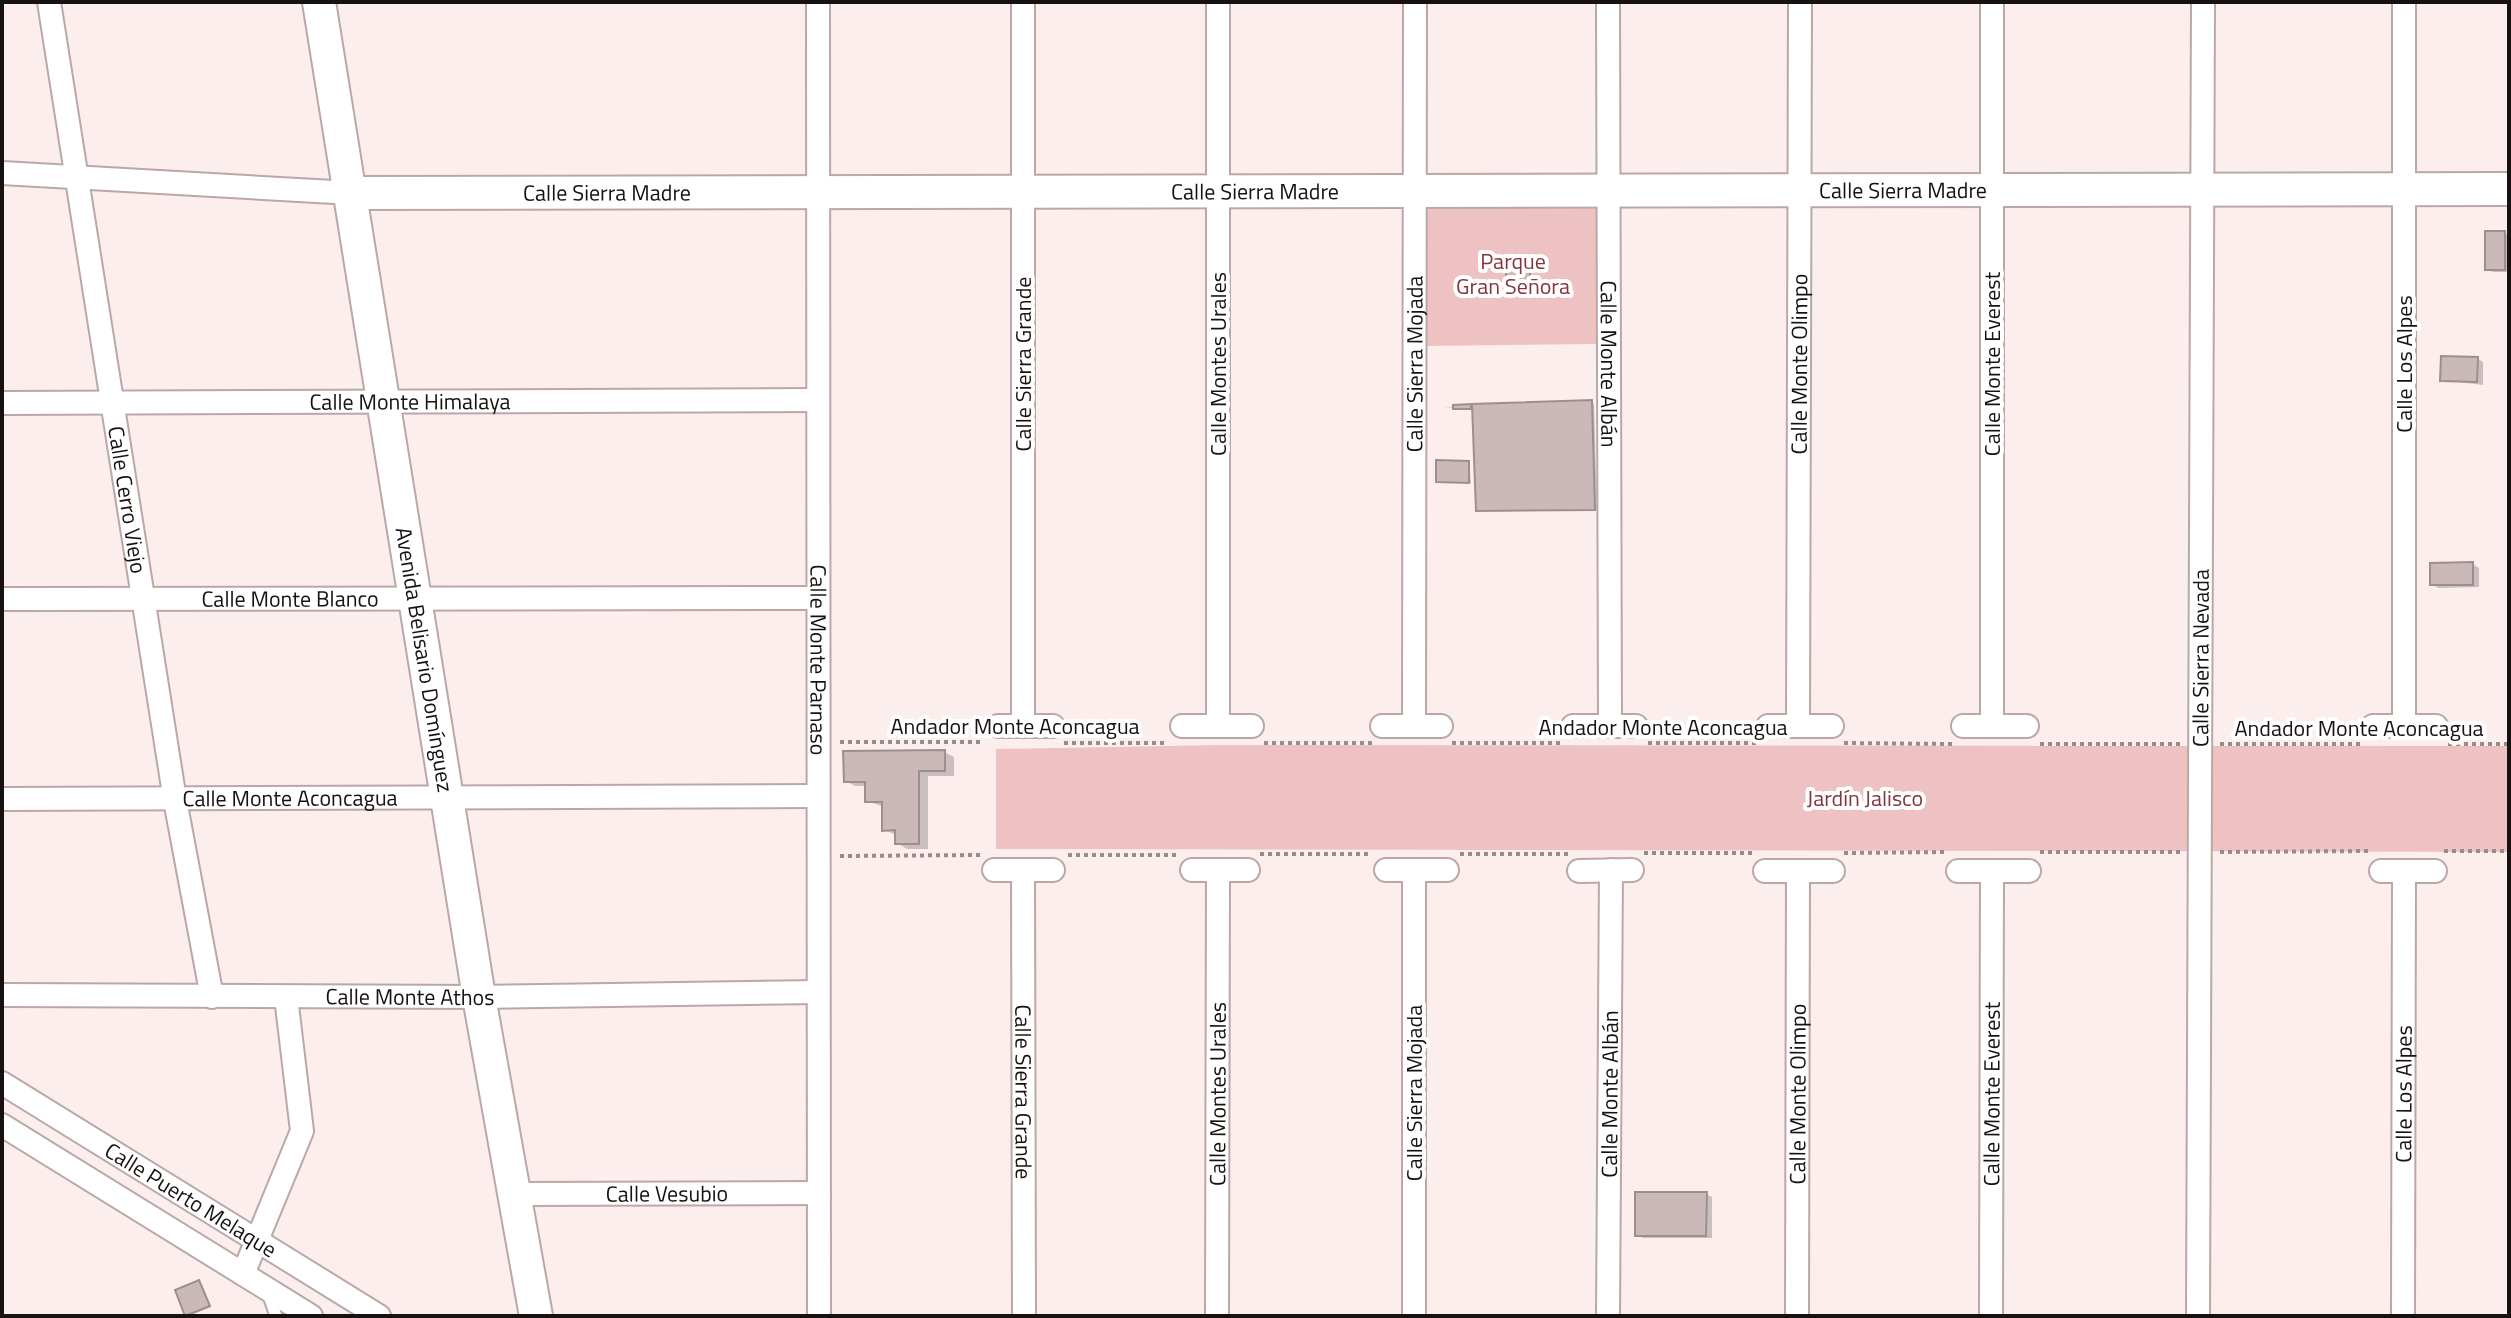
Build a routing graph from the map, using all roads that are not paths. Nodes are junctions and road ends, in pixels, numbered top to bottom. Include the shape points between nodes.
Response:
1 (49, 2) edge
2 (319, 2) edge
3 (818, 2) edge
4 (1023, 2) edge
5 (1218, 2) edge
6 (1415, 2) edge
7 (1608, 2) edge
8 (1800, 2) edge
9 (1992, 2) edge
10 (2203, 2) edge
11 (2404, 2) edge
12 (2, 173) edge
13 (80, 177) junction
14 (2509, 189) edge
15 (1992, 190) junction
16 (2204, 190) junction
17 (2404, 190) junction
18 (1218, 191) junction
19 (1414, 191) junction
20 (1609, 191) junction
21 (1799, 191) junction
22 (818, 192) junction
23 (1023, 192) junction
24 (351, 193) junction
25 (818, 400) junction
26 (384, 402) junction
27 (2, 403) edge
28 (114, 403) junction
29 (818, 598) junction
30 (2, 599) edge
31 (145, 599) junction
32 (416, 601) junction
33 (1023, 726) junction
34 (1218, 726) junction
35 (1414, 726) junction
36 (1610, 726) junction
37 (1798, 726) junction
38 (1992, 726) junction
39 (2404, 726) junction
40 (994, 734) road end
41 (1054, 734) road end
42 (1182, 734) road end
43 (1257, 734) road end
44 (1377, 734) road end
45 (1439, 734) road end
46 (1569, 734) road end
47 (1640, 734) road end
48 (1770, 734) road end
49 (1834, 734) road end
50 (1963, 735) road end
51 (2027, 735) road end
52 (2372, 735) road end
53 (2442, 735) road end
54 (818, 796) junction
55 (2, 799) edge
56 (175, 800) junction
57 (447, 800) junction
58 (2027, 861) road end
59 (2383, 861) road end
60 (2433, 861) road end
61 (991, 862) road end
62 (1061, 862) road end
63 (1194, 862) road end
64 (1253, 862) road end
65 (1386, 862) road end
66 (1449, 862) road end
67 (1578, 862) road end
68 (1767, 862) road end
69 (1833, 862) road end
70 (1960, 862) road end
71 (1023, 870) junction
72 (1218, 870) junction
73 (1414, 870) junction
74 (1798, 871) junction
75 (1992, 871) junction
76 (2404, 871) junction
77 (818, 992) junction
78 (2, 995) edge
79 (212, 997) junction
80 (286, 997) junction
81 (479, 997) junction
82 (2, 1083) edge
83 (2, 1125) edge
84 (819, 1193) junction
85 (515, 1194) junction
86 (258, 1241) junction
87 (243, 1274) junction
88 (266, 1288) junction
89 (276, 1316) edge
90 (311, 1316) edge
91 (379, 1316) edge
92 (536, 1316) edge
93 (819, 1316) edge
94 (1024, 1316) edge
95 (1217, 1316) edge
96 (1414, 1316) edge
97 (1608, 1316) edge
98 (1797, 1316) edge
99 (1991, 1316) edge
100 (2198, 1316) edge
101 (2403, 1316) edge

1 - 13 street, Calle Cerro Viejo
2 - 24 street, Avenida Belisario Domínguez
3 - 22 street, Calle Monte Parnaso
4 - 23 street, Calle Sierra Grande
5 - 18 street, Calle Montes Urales
6 - 19 street, Calle Sierra Mojada
7 - 20 street, Calle Monte Albán
8 - 21 street, Calle Monte Olimpo
9 - 15 street, Calle Monte Everest
10 - 16 street, Calle Sierra Nevada
11 - 17 street, Calle Los Alpes
12 - 13 street, Calle Sierra Madre
13 - 24 street, Calle Sierra Madre
13 - 28 street, Calle Cerro Viejo
14 - 17 street, Calle Sierra Madre
15 - 16 street, Calle Sierra Madre
15 - 21 street, Calle Sierra Madre
15 - 38 street, Calle Monte Everest
16 - 17 street, Calle Sierra Madre
16 - 100 street, Calle Sierra Nevada
17 - 39 street, Calle Los Alpes
18 - 19 street, Calle Sierra Madre
18 - 23 street, Calle Sierra Madre
18 - 34 street, Calle Montes Urales
19 - 20 street, Calle Sierra Madre
19 - 35 street, Calle Sierra Mojada
20 - 21 street, Calle Sierra Madre
20 - 36 street, Calle Monte Albán
21 - 37 street, Calle Monte Olimpo
22 - 23 street, Calle Sierra Madre
22 - 24 street, Calle Sierra Madre
22 - 25 street, Calle Monte Parnaso
23 - 33 street, Calle Sierra Grande
24 - 26 street, Avenida Belisario Domínguez
25 - 26 street, Calle Monte Himalaya
25 - 29 street, Calle Monte Parnaso
26 - 28 street, Calle Monte Himalaya
26 - 32 street, Avenida Belisario Domínguez
27 - 28 street, Calle Monte Himalaya
28 - 31 street, Calle Cerro Viejo
29 - 32 street, Calle Monte Blanco
29 - 54 street, Calle Monte Parnaso
30 - 31 street, Calle Monte Blanco
31 - 32 street, Calle Monte Blanco
31 - 56 street, Calle Cerro Viejo
32 - 57 street, Avenida Belisario Domínguez
33 - 40 street
33 - 41 street
34 - 42 street
34 - 43 street
35 - 44 street
35 - 45 street
36 - 46 street
36 - 47 street
37 - 48 street
37 - 49 street
38 - 50 street
38 - 51 street
39 - 52 street
39 - 53 street
54 - 57 street, Calle Monte Aconcagua
54 - 77 street, Calle Monte Parnaso
55 - 56 street, Calle Monte Aconcagua
56 - 57 street, Calle Monte Aconcagua
56 - 79 street, Calle Cerro Viejo
57 - 81 street, Avenida Belisario Domínguez
58 - 75 street
59 - 76 street
60 - 76 street
61 - 71 street
62 - 71 street
63 - 72 street
64 - 72 street
65 - 73 street
66 - 73 street
67 - 97 street, Calle Monte Albán via 1628,865
68 - 74 street
69 - 74 street
70 - 75 street
71 - 94 street, Calle Sierra Grande
72 - 95 street, Calle Montes Urales
73 - 96 street, Calle Sierra Mojada
74 - 98 street, Calle Monte Olimpo
75 - 99 street, Calle Monte Everest
76 - 101 street, Calle Los Alpes
77 - 81 street, Calle Monte Athos
77 - 84 street, Calle Monte Parnaso
78 - 79 street, Calle Monte Athos
79 - 80 street, Calle Monte Athos
80 - 81 street, Calle Monte Athos
80 - 86 street via 302,1131
81 - 85 street, Avenida Belisario Domínguez
82 - 86 street, Calle Puerto Melaque
83 - 87 street, Calle Puerto Melaque
84 - 85 street, Calle Vesubio
84 - 93 street, Calle Monte Parnaso
85 - 92 street, Avenida Belisario Domínguez
86 - 87 street
86 - 91 street, Calle Puerto Melaque
87 - 88 street, Calle Puerto Melaque
88 - 89 lane
88 - 90 street, Calle Puerto Melaque

